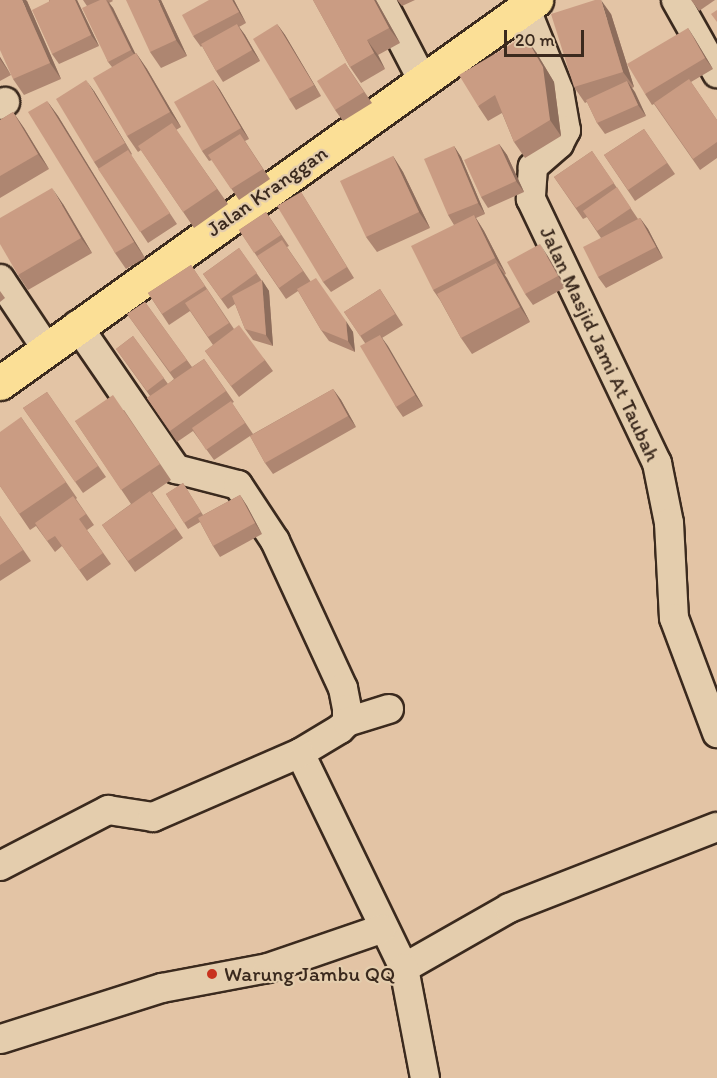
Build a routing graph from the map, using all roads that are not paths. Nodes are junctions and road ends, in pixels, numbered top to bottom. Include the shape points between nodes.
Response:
1 (381, 0) edge
2 (676, 0) edge
3 (531, 4) edge
4 (717, 73) edge
5 (423, 81) junction
6 (0, 279) edge
7 (77, 325) junction
8 (46, 348) junction
9 (0, 383) edge
10 (389, 709) dead end
11 (347, 722) junction
12 (717, 733) edge
13 (300, 753) junction
14 (717, 827) edge
15 (0, 866) edge
16 (381, 929) junction
17 (404, 968) junction
18 (2, 1047) edge
19 (425, 1078) edge

1 - 5 street
2 - 4 street
3 - 5 main road, Jalan Kranggan
3 - 12 street, Jalan Masjid Jami At Taubah via 559,91 566,130 559,144 532,167 531,199 657,463 669,523 674,618
5 - 7 main road, Jalan Kranggan
6 - 8 street
7 - 8 main road, Jalan Kranggan
7 - 11 street via 176,469 238,484 255,504 343,688
8 - 9 main road, Jalan Kranggan
10 - 11 street
11 - 13 street
13 - 15 street via 153,818 108,810
13 - 16 street
14 - 17 street via 509,908
16 - 17 street
16 - 18 street via 268,969 172,986
17 - 19 street

